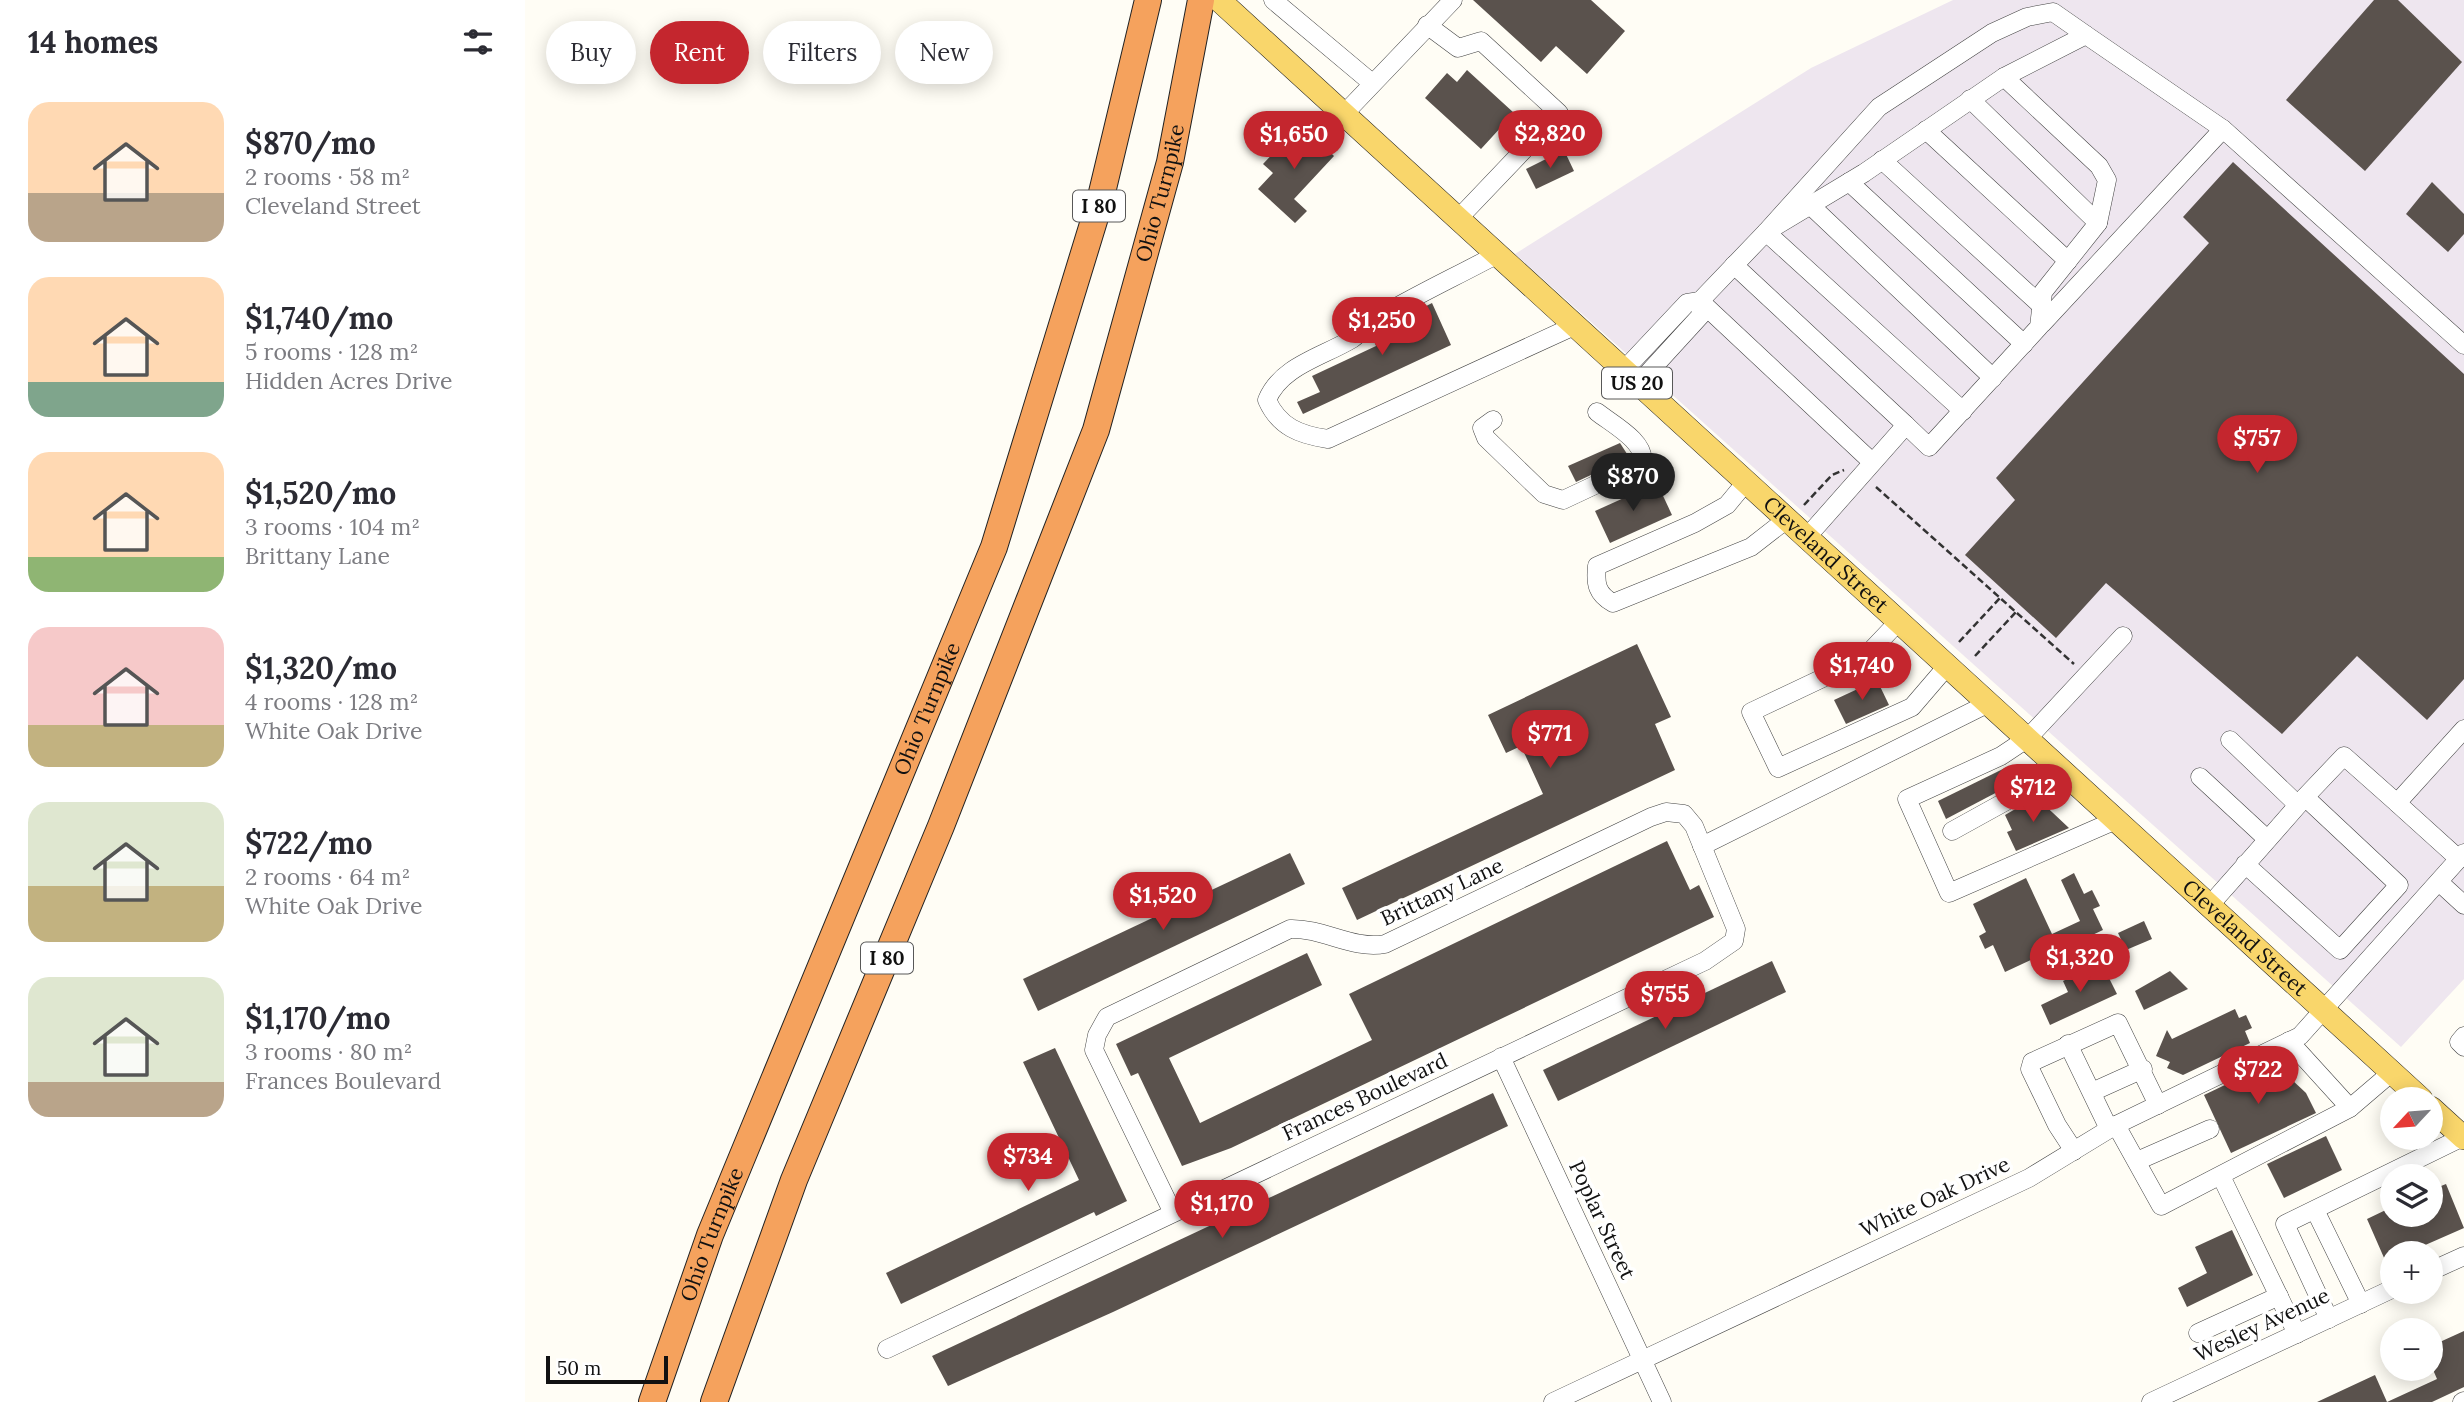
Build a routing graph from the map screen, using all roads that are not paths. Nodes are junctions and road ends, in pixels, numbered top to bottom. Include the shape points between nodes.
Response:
1 (1201, 0) edge
2 (1219, 0) edge
3 (1273, 0) edge
4 (1453, 0) edge
5 (1146, 10) edge
6 (1427, 25) junction
7 (2086, 35) junction
8 (2004, 77) junction
9 (1372, 83) junction
10 (1970, 99) junction
11 (1344, 114) junction
12 (2223, 129) junction
13 (1926, 130) junction
14 (1882, 160) junction
15 (1849, 182) junction
16 (1810, 205) junction
17 (1457, 220) junction
18 (2098, 223) junction
19 (1766, 232) junction
20 (1496, 255) junction
21 (2068, 261) junction
22 (1734, 265) junction
23 (1700, 301) junction
24 (2044, 308) junction
25 (1574, 326) junction
26 (2039, 327) junction
27 (2024, 344) junction
28 (2464, 345) edge
29 (1631, 377) junction
30 (1993, 378) junction
31 (1963, 411) junction
32 (1597, 412) dead end
33 (1493, 420) dead end
34 (1906, 425) junction
35 (1872, 462) junction
36 (1746, 481) junction
37 (1796, 512) junction
38 (1807, 537) junction
39 (1899, 621) junction
40 (2123, 636) dead end
41 (1948, 665) junction
42 (1989, 703) junction
43 (2464, 729) edge
44 (2028, 738) junction
45 (2230, 740) dead end
46 (2056, 764) junction
47 (2200, 777) dead end
48 (2301, 801) junction
49 (2397, 803) junction
50 (1684, 814) joint
51 (2116, 820) junction
52 (1952, 831) dead end
53 (2267, 839) junction
54 (1702, 846) junction
55 (2461, 856) edge
56 (2245, 864) junction
57 (2439, 882) junction
58 (2464, 905) edge
59 (2209, 906) junction
60 (2372, 914) junction
61 (2394, 933) junction
62 (2324, 1013) junction
63 (2464, 1036) edge
64 (2289, 1041) junction
65 (2068, 1044) junction
66 (2464, 1047) edge
67 (1501, 1057) junction
68 (2143, 1069) junction
69 (2392, 1073) junction
70 (2408, 1087) edge
71 (2092, 1092) junction
72 (2158, 1104) junction
73 (2350, 1108) junction
74 (2443, 1119) edge
75 (2113, 1127) junction
76 (2210, 1129) dead end
77 (2464, 1138) edge
78 (2074, 1150) junction
79 (2137, 1161) junction
80 (2221, 1176) junction
81 (2315, 1210) junction
82 (1173, 1213) junction
83 (2464, 1256) edge
84 (2443, 1266) edge
85 (2380, 1295) edge
86 (2279, 1296) junction
87 (2361, 1304) junction
88 (2329, 1319) junction
89 (2198, 1333) dead end
90 (2297, 1334) junction
91 (887, 1349) dead end
92 (1642, 1360) junction
93 (652, 1402) edge
94 (714, 1402) edge
95 (1553, 1402) edge
96 (1662, 1402) edge
97 (2151, 1402) edge

1 - 94 highway, Ohio Turnpike / I 80 via 1170,162 1096,430 941,826 794,1180
2 - 11 main road, US 20
3 - 9 street
4 - 6 street
5 - 93 highway, Ohio Turnpike / I 80 via 1100,201 994,547 710,1235
6 - 9 street
6 - 17 street via 1458,48 1481,41 1559,113
7 - 8 street
7 - 12 street
7 - 19 street via 2053,12 2027,17 1954,57 1879,107
8 - 10 street
8 - 18 street via 2099,166 2107,180
9 - 11 street
10 - 13 street
10 - 18 street
11 - 17 main road, US 20
12 - 26 street
12 - 28 street
13 - 14 street
13 - 21 street
14 - 15 street
14 - 24 street
15 - 16 street
15 - 27 street
16 - 19 street
16 - 30 street
17 - 20 main road, Cleveland Street / US 20
18 - 21 street
19 - 22 street
19 - 31 street
20 - 25 main road, Cleveland Street / US 20
20 - 25 street via 1288,372 1273,385 1267,400 1276,419 1304,435 1328,439
21 - 24 street via 2043,292
22 - 23 street
22 - 34 street
23 - 29 street via 1702,314
23 - 35 street
24 - 26 street
25 - 29 main road, Cleveland Street / US 20
26 - 27 street
27 - 30 street
29 - 36 main road, Cleveland Street / US 20
30 - 31 street
31 - 34 street via 1929,447
32 - 33 street via 1636,443 1643,454 1642,463 1557,500 1544,494 1486,438 1482,428
34 - 35 street
35 - 38 street
36 - 37 main road, Cleveland Street / US 20
36 - 37 street via 1727,505 1597,566 1595,583 1604,598 1613,603 1751,547
37 - 38 main road, Cleveland Street / US 20
38 - 39 main road, Cleveland Street / US 20
39 - 41 main road, Cleveland Street / US 20
39 - 41 street via 1863,659 1751,712 1778,768 1912,707
40 - 44 street
41 - 42 main road, Cleveland Street / US 20
42 - 44 main road, Cleveland Street / US 20
42 - 54 street
43 - 49 street
44 - 46 main road, Cleveland Street / US 20
44 - 51 street via 2001,756 1907,799 1949,893
45 - 48 street
46 - 51 main road, Cleveland Street / US 20
46 - 52 street via 2028,789
47 - 53 street
48 - 49 street via 2344,756
48 - 53 street
48 - 60 street via 2399,885
49 - 55 street
50 - 54 street, Frances Boulevard
50 - 82 street, Brittany Lane via 1666,812 1651,817 1399,940 1366,948 1323,932 1290,929 1107,1017 1094,1050
51 - 59 main road, Cleveland Street / US 20
53 - 56 street
54 - 67 street, Frances Boulevard via 1733,917 1735,937 1728,947
55 - 57 street, White Oak Drive
56 - 59 street
56 - 60 street via 2340,950
57 - 58 street
57 - 61 street, White Oak Drive
59 - 62 main road, Cleveland Street / US 20
60 - 61 street
61 - 62 street, White Oak Drive
62 - 64 street, White Oak Drive
62 - 69 main road, Cleveland Street / US 20
63 - 66 street via 2459,1042
64 - 72 street, White Oak Drive
64 - 73 street
65 - 68 street via 2118,1023
65 - 71 street
65 - 78 street via 2032,1062 2030,1069
67 - 82 street, Frances Boulevard
67 - 92 street, Poplar Street
68 - 71 street
68 - 72 street
69 - 70 main road, Cleveland Street / US 20
69 - 73 street
71 - 75 street
72 - 75 street, White Oak Drive
73 - 80 street
74 - 77 main road
75 - 78 street, White Oak Drive
75 - 79 street
76 - 79 street
77 - 81 street
78 - 92 street, White Oak Drive via 2029,1178
79 - 80 street via 2161,1206
80 - 86 street
81 - 87 street
81 - 88 street via 2285,1224
82 - 91 street, Frances Boulevard
83 - 84 street
85 - 87 street, Wesley Avenue
86 - 89 street
86 - 90 street
87 - 88 street, Wesley Avenue
88 - 90 street, Wesley Avenue
90 - 97 street, Wesley Avenue
92 - 95 street, White Oak Drive
92 - 96 street, Poplar Street

